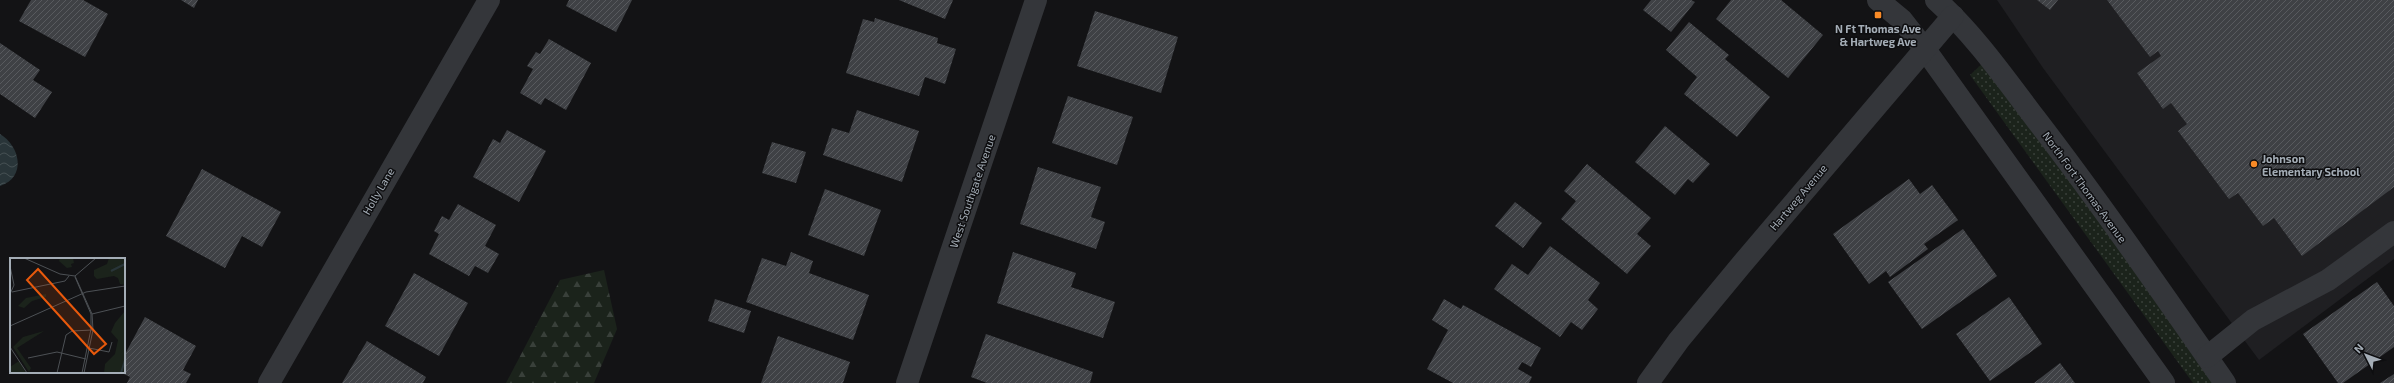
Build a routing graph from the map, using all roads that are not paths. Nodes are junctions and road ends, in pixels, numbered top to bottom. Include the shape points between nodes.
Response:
1 (489, 0) edge
2 (1036, 0) edge
3 (1878, 0) edge
4 (1936, 0) edge
5 (1953, 16) junction
6 (1924, 48) junction
7 (2394, 232) edge
8 (2207, 357) junction
9 (268, 383) edge
10 (907, 383) edge
11 (1648, 383) edge
12 (2164, 383) edge
13 (2225, 383) edge

1 - 9 street, Holly Lane
2 - 10 street, West Southgate Avenue
3 - 6 street via 1902,20
4 - 5 street, North Fort Thomas Avenue
5 - 6 street, Hartweg Avenue
5 - 8 street, North Fort Thomas Avenue via 2060,151
6 - 11 street, Hartweg Avenue via 1679,340
6 - 12 street
7 - 8 street via 2328,280 2253,320
8 - 13 street, North Fort Thomas Avenue

